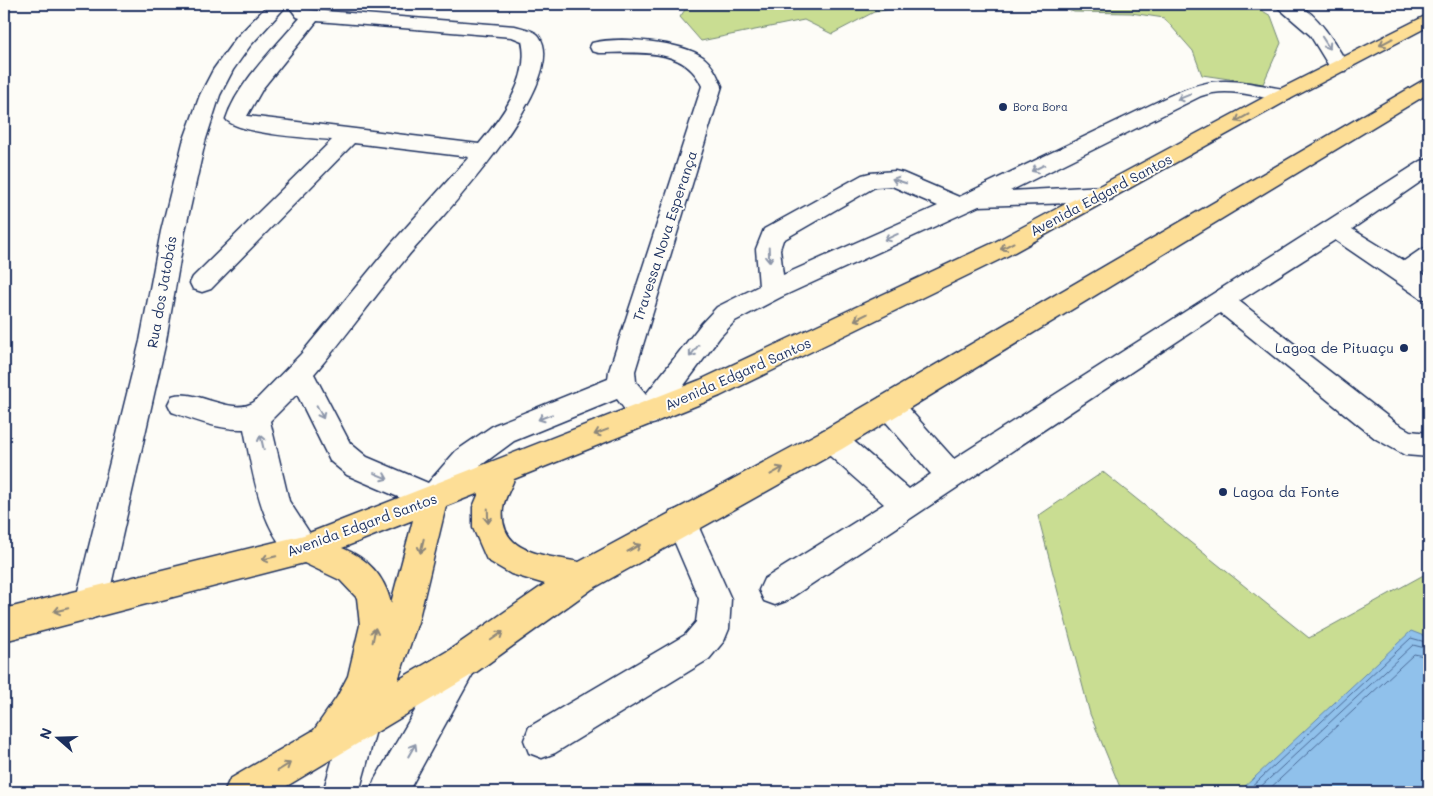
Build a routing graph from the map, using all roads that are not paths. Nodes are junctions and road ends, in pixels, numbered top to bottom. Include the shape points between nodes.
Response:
1 (279, 4) edge
2 (1283, 4) edge
3 (306, 9) edge
4 (1429, 19) edge
5 (599, 47) dead end
6 (1339, 67) junction
7 (1429, 85) edge
8 (1283, 95) junction
9 (349, 136) junction
10 (486, 152) junction
11 (1429, 166) edge
12 (1104, 194) junction
13 (967, 204) junction
14 (1335, 229) junction
15 (1429, 256) edge
16 (1404, 273) junction
17 (202, 283) dead end
18 (772, 290) junction
19 (1429, 291) edge
20 (1221, 300) junction
21 (300, 373) junction
22 (622, 385) junction
23 (182, 404) dead end
24 (889, 406) junction
25 (646, 414) junction
26 (255, 416) junction
27 (832, 440) junction
28 (1429, 445) edge
29 (503, 470) junction
30 (952, 477) junction
31 (433, 499) junction
32 (908, 506) junction
33 (681, 522) junction
34 (304, 549) junction
35 (581, 578) junction
36 (775, 590) dead end
37 (91, 603) junction
38 (4, 624) edge
39 (463, 660) junction
40 (360, 723) junction
41 (542, 740) dead end
42 (326, 741) junction
43 (243, 792) edge
44 (341, 792) edge
45 (388, 792) edge

1 - 37 street, Rua dos Jatobás via 243,42 223,70 210,95 194,142 173,231 153,341
2 -> 6 street via 1326,41
3 - 9 street via 235,113 236,119 244,123
3 - 10 street via 487,28 531,38 534,47 530,77 520,100
4 -> 6 main road, Avenida Edgard Santos
5 - 22 street, Travessa Nova Esperança via 657,50 692,58 709,73 712,86 622,371
6 - 8 main road, Avenida Edgard Santos
7 - 24 main road
8 -> 12 main road, Avenida Edgard Santos
8 -> 13 street via 1231,87 1203,89
9 - 10 street
9 - 17 street
10 - 21 street via 384,269
11 - 14 street
12 - 13 street
12 -> 25 main road, Avenida Edgard Santos via 1001,249 813,340
13 -> 18 street
13 -> 18 street via 895,178 870,180 772,235 768,249
14 - 16 street
14 - 20 street
15 - 16 street
16 - 19 street
18 -> 25 street via 726,314
20 - 28 street via 1386,431 1405,443
20 - 30 street
21 - 26 street via 265,410
21 -> 31 street via 340,452 357,466
22 - 25 street
22 -> 31 street via 504,433 466,460
23 - 26 street via 228,415
24 - 27 main road
24 - 30 street
25 -> 29 main road, Avenida Edgard Santos
34 -> 26 street via 281,518 274,501
27 - 32 street
33 -> 27 main road
29 - 31 main road, Avenida Edgard Santos
29 -> 35 main road via 488,507 488,528 498,550 522,564
30 - 32 street
31 - 34 main road, Avenida Edgard Santos
31 -> 40 main road via 406,611 387,668
32 - 36 street
35 -> 33 main road
33 - 41 street via 715,599 712,629 697,647
34 -> 37 main road, Avenida Edgard Santos
42 -> 34 main road via 352,705 363,683 377,622 373,596 366,582 352,569
39 -> 35 main road
37 -> 38 main road, Avenida Edgard Santos
39 - 40 main road
45 -> 39 street
40 - 42 main road
40 - 44 street
43 -> 42 main road

